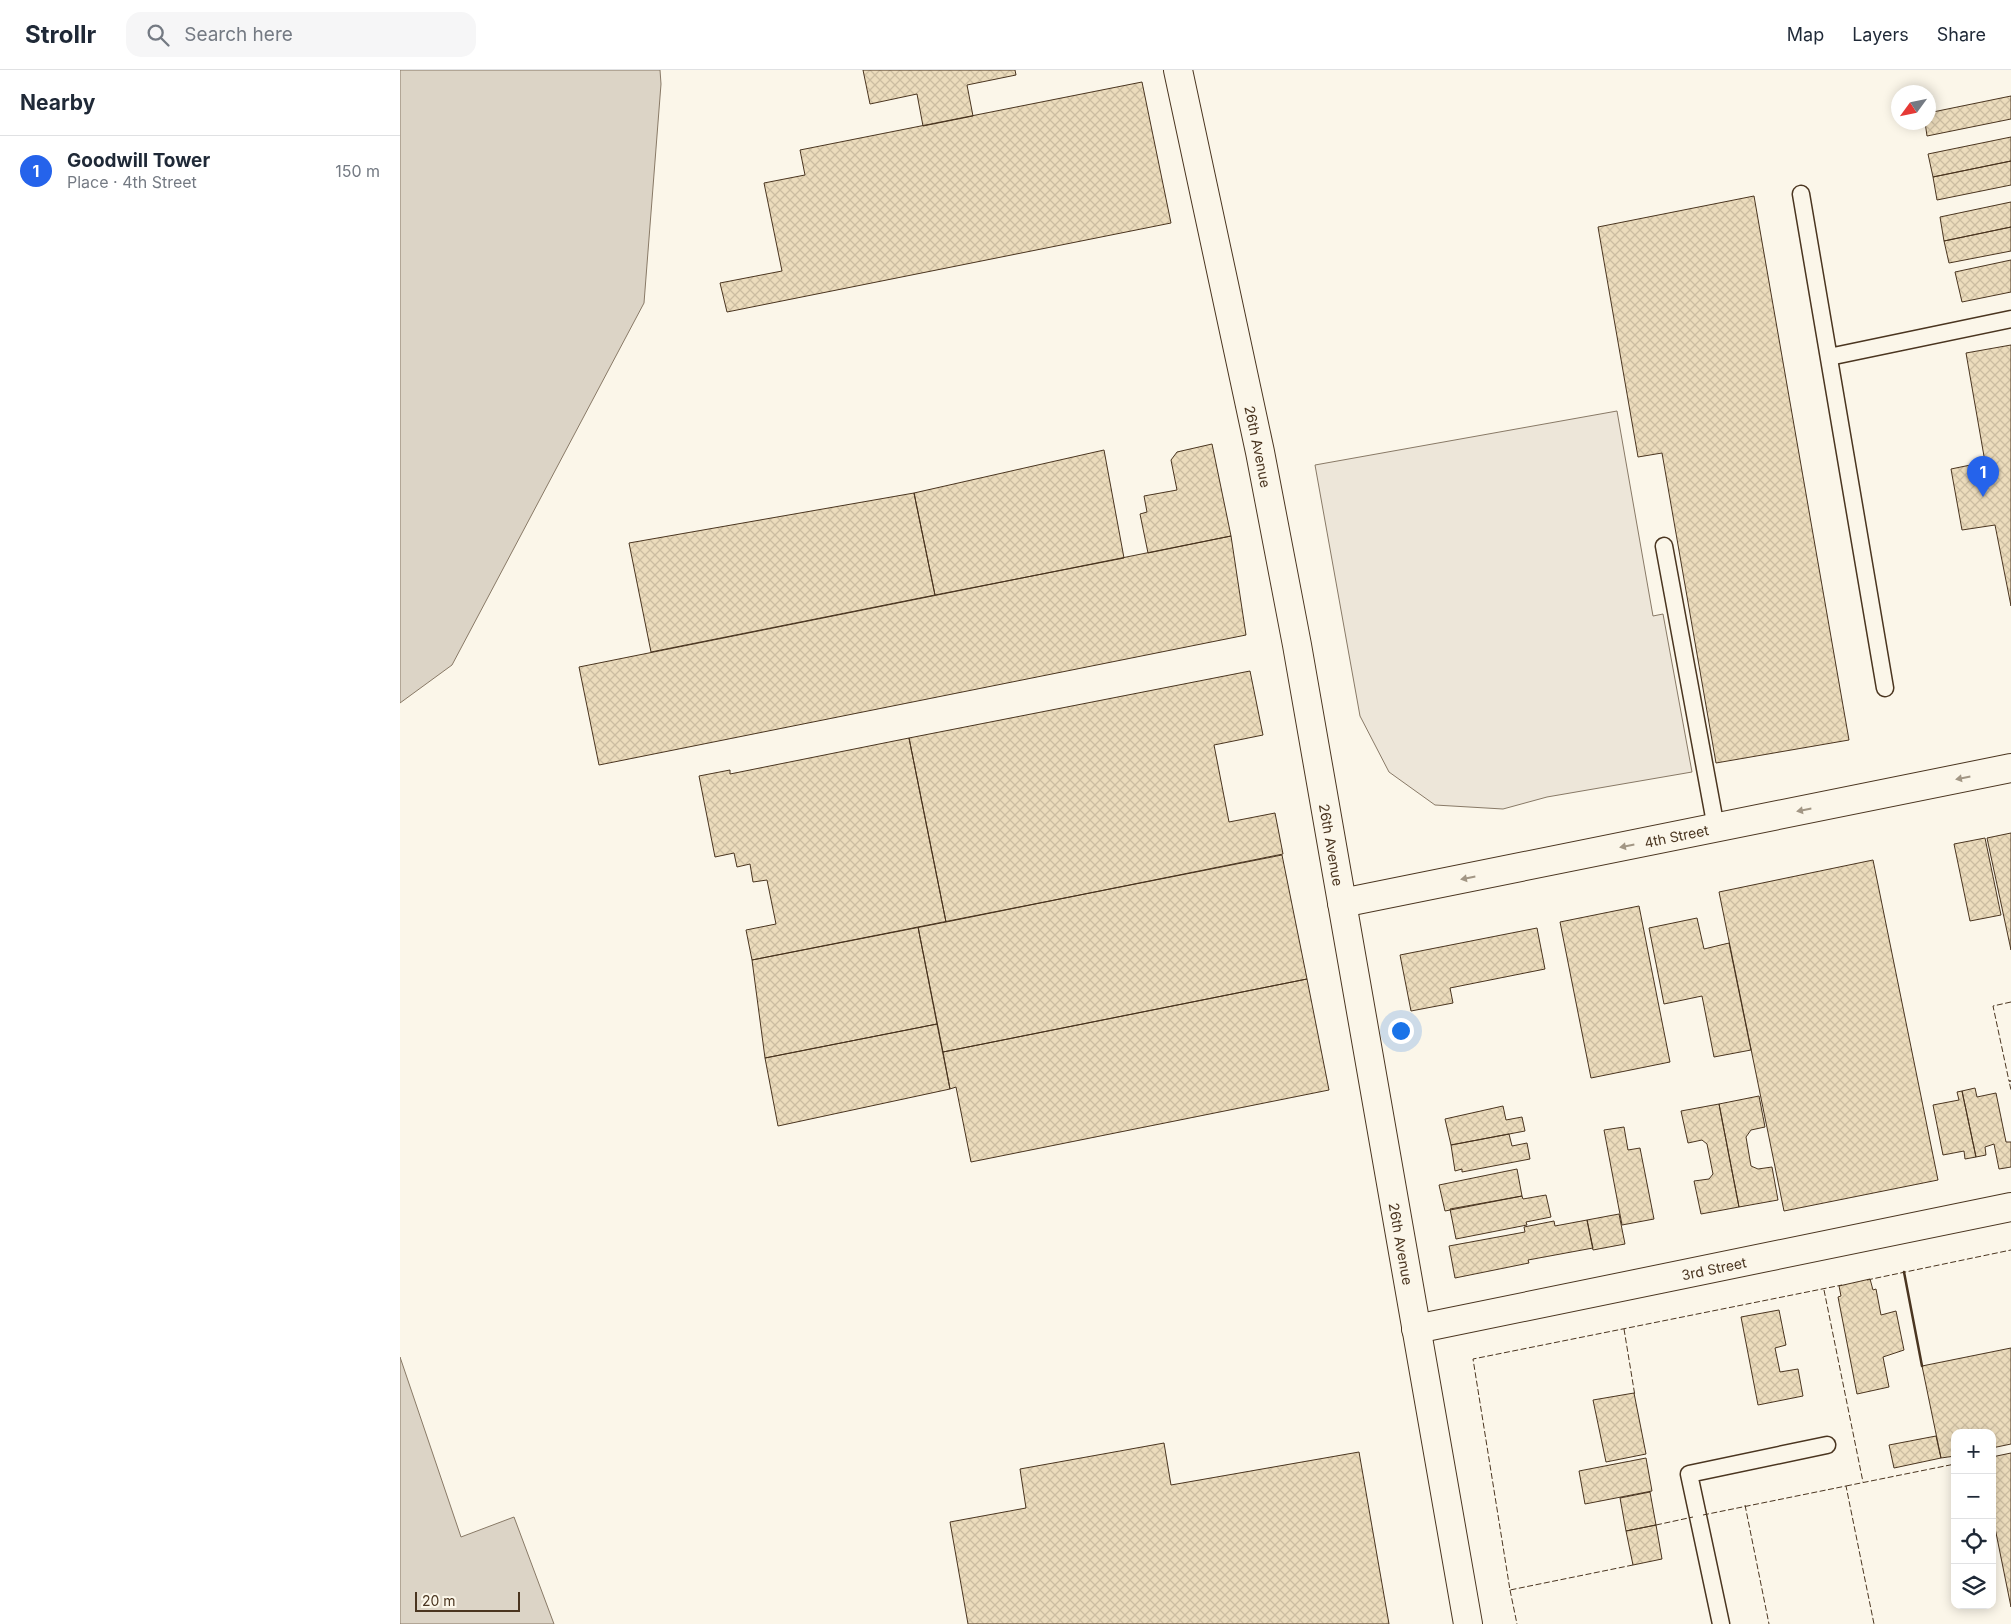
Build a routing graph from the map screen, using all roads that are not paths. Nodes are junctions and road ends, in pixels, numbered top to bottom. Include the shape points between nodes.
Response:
1 (1178, 70) edge
2 (1801, 194) dead end
3 (2011, 319) edge
4 (1829, 357) junction
5 (1664, 546) dead end
6 (1885, 688) dead end
7 (2011, 768) edge
8 (1716, 828) junction
9 (1342, 903) junction
10 (2011, 1207) edge
11 (1416, 1329) junction
12 (1827, 1445) dead end
13 (1468, 1624) edge
14 (1721, 1624) edge

1 - 9 street, 26th Avenue via 1260,452
2 - 4 lane
3 - 4 lane
4 - 6 lane
5 - 8 lane
7 -> 8 street, 4th Street
8 -> 9 street, 4th Street
9 - 11 street, 26th Avenue
10 - 11 street, 3rd Street
11 - 13 street, 26th Avenue
12 - 14 lane via 1689,1474

